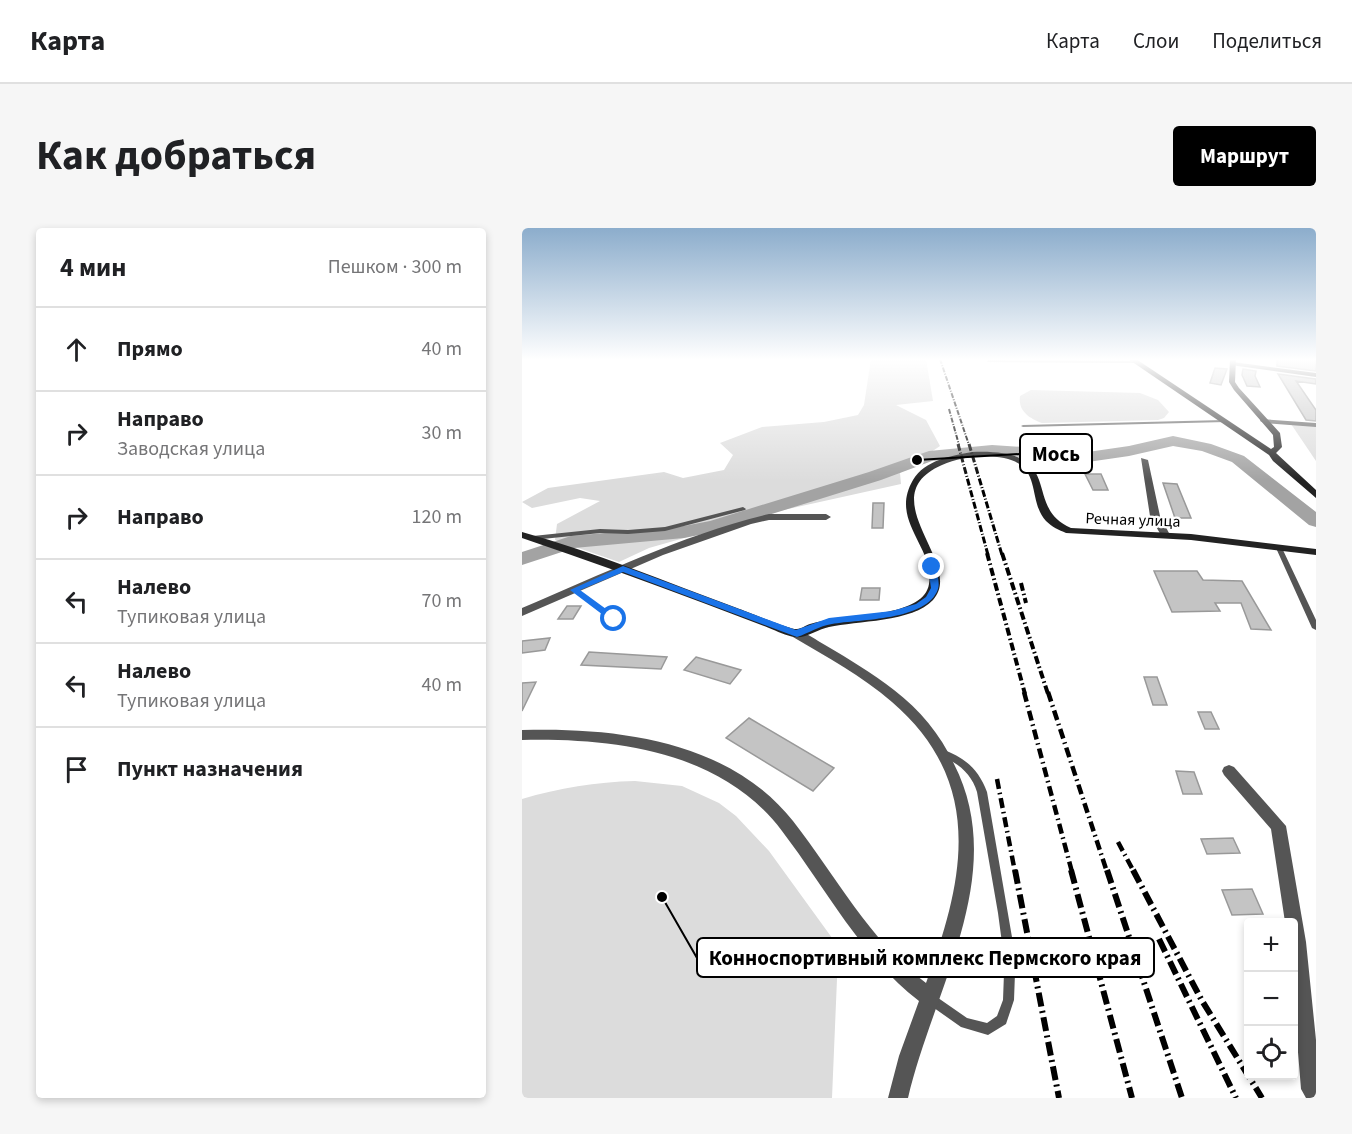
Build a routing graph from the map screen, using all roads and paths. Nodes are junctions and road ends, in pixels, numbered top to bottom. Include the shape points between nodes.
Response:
1 (1192, 400) edge
2 (1246, 400) edge
3 (1224, 421) junction
4 (1264, 421) junction
5 (1316, 425) edge
6 (1023, 426) dead end
7 (1272, 453) junction
8 (1144, 460) dead end
9 (1316, 495) edge
10 (743, 509) dead end
11 (826, 518) dead end
12 (1165, 535) junction
13 (526, 537) edge
14 (1279, 548) junction
15 (1316, 552) edge
16 (623, 569) junction
17 (574, 590) junction
18 (522, 612) edge
19 (614, 619) dead end
20 (1316, 628) edge
21 (797, 634) junction
22 (522, 735) edge
23 (940, 752) junction
24 (1229, 771) dead end
25 (929, 997) junction
26 (1316, 1093) edge
27 (898, 1098) edge

1 - 3 street
2 - 4 street
3 - 6 lane
3 - 7 street
4 - 5 street
4 - 7 street via 1278,441
7 - 9 street
8 - 12 street via 1155,516
10 - 13 lane via 664,529
11 - 16 street via 769,517 748,522 699,537
12 - 14 street, Речная улица
12 - 21 street, Речная улица via 1088,533 1056,526 1044,513 1034,477 1014,458 952,457 924,470 909,495 911,515 935,582 929,598 903,612 829,621
13 - 16 street
14 - 15 street, Речная улица
14 - 20 lane
16 - 17 street
16 - 21 street
17 - 18 street
17 - 19 lane
21 - 23 street via 873,681 924,728
22 - 25 street via 590,734 640,741 701,761 734,780 779,816 865,935 897,972
23 - 25 street via 960,799 968,859 952,933
23 - 25 lane via 966,766 982,792 1004,921 1010,988 1006,1014 992,1028 967,1026
24 - 26 street via 1278,826 1297,942 1311,1089
25 - 27 street

